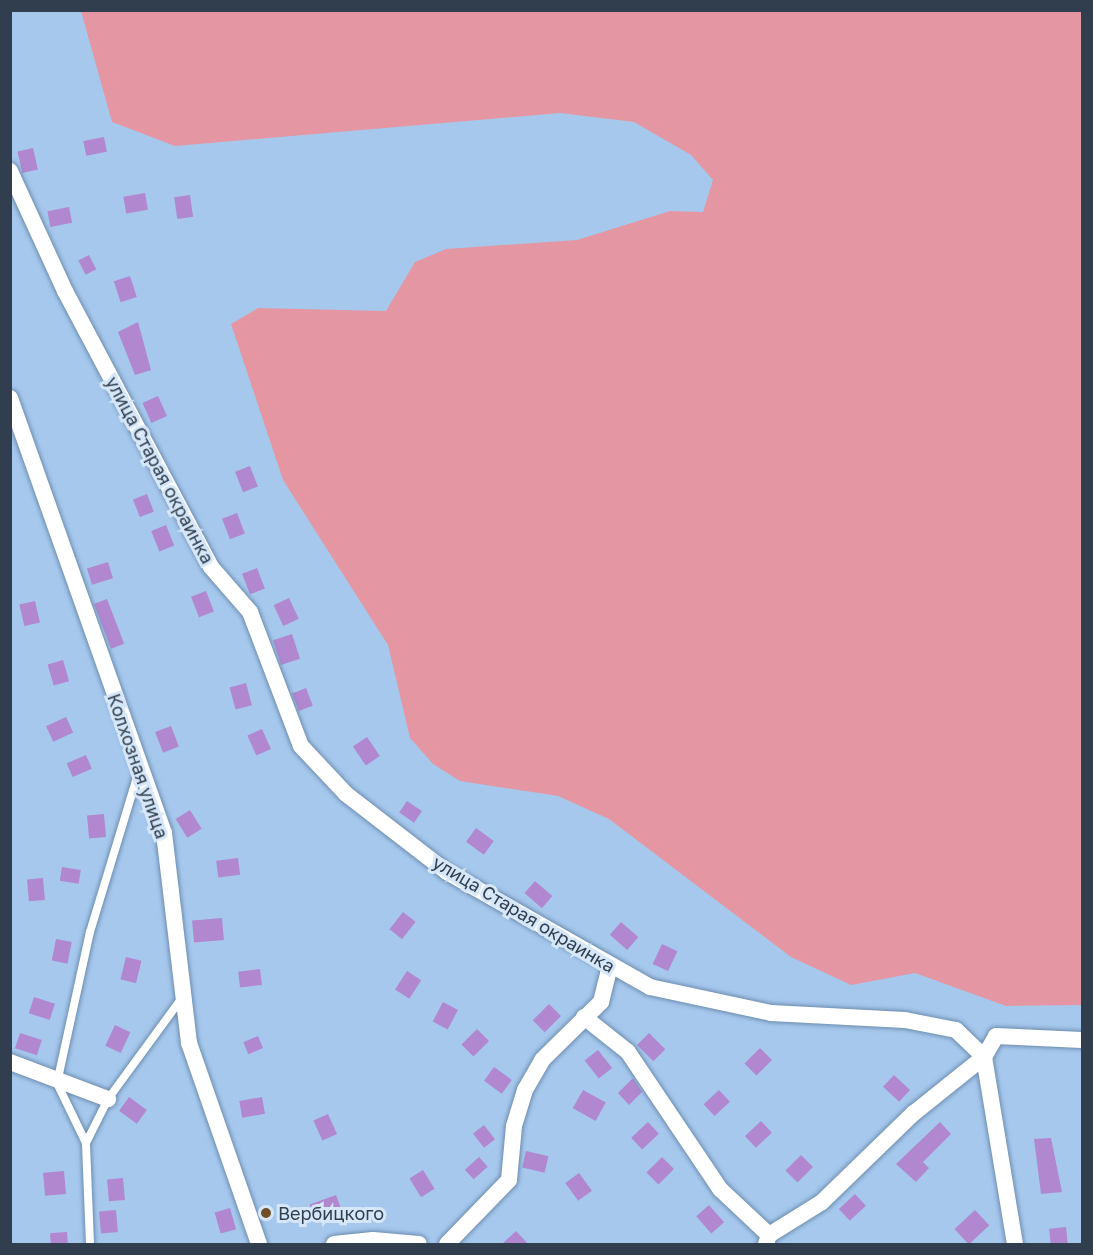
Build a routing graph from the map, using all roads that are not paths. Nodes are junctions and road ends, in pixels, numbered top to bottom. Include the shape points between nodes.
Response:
1 (10, 171) edge
2 (10, 398) edge
3 (140, 768) junction
4 (610, 966) junction
5 (184, 995) junction
6 (584, 1017) junction
7 (1083, 1040) edge
8 (984, 1057) junction
9 (10, 1062) edge
10 (57, 1083) junction
11 (108, 1099) junction
12 (86, 1143) junction
13 (767, 1240) edge
14 (90, 1245) edge
15 (259, 1245) edge
16 (334, 1245) edge
17 (419, 1245) edge
18 (447, 1245) edge
19 (1015, 1245) edge

1 - 4 street, улица Старая окраинка via 65,291 211,567 250,612 301,746 346,794 447,872
2 - 3 street, Колхозная улица
3 - 5 street, Колхозная улица via 164,833
3 - 10 lane via 90,933
4 - 6 street via 601,1002
4 - 8 street, улица Старая окраинка via 650,987 771,1013 905,1020 956,1030
5 - 11 lane
5 - 15 street, Колхозная улица via 189,1043
6 - 13 street via 628,1052 720,1189
6 - 18 street via 542,1060 525,1090 514,1126 509,1180
7 - 8 street via 996,1036
8 - 13 street via 914,1113 822,1202
8 - 19 street
9 - 10 street
10 - 11 street
10 - 12 lane
11 - 12 lane
12 - 14 lane
16 - 17 street via 373,1240

